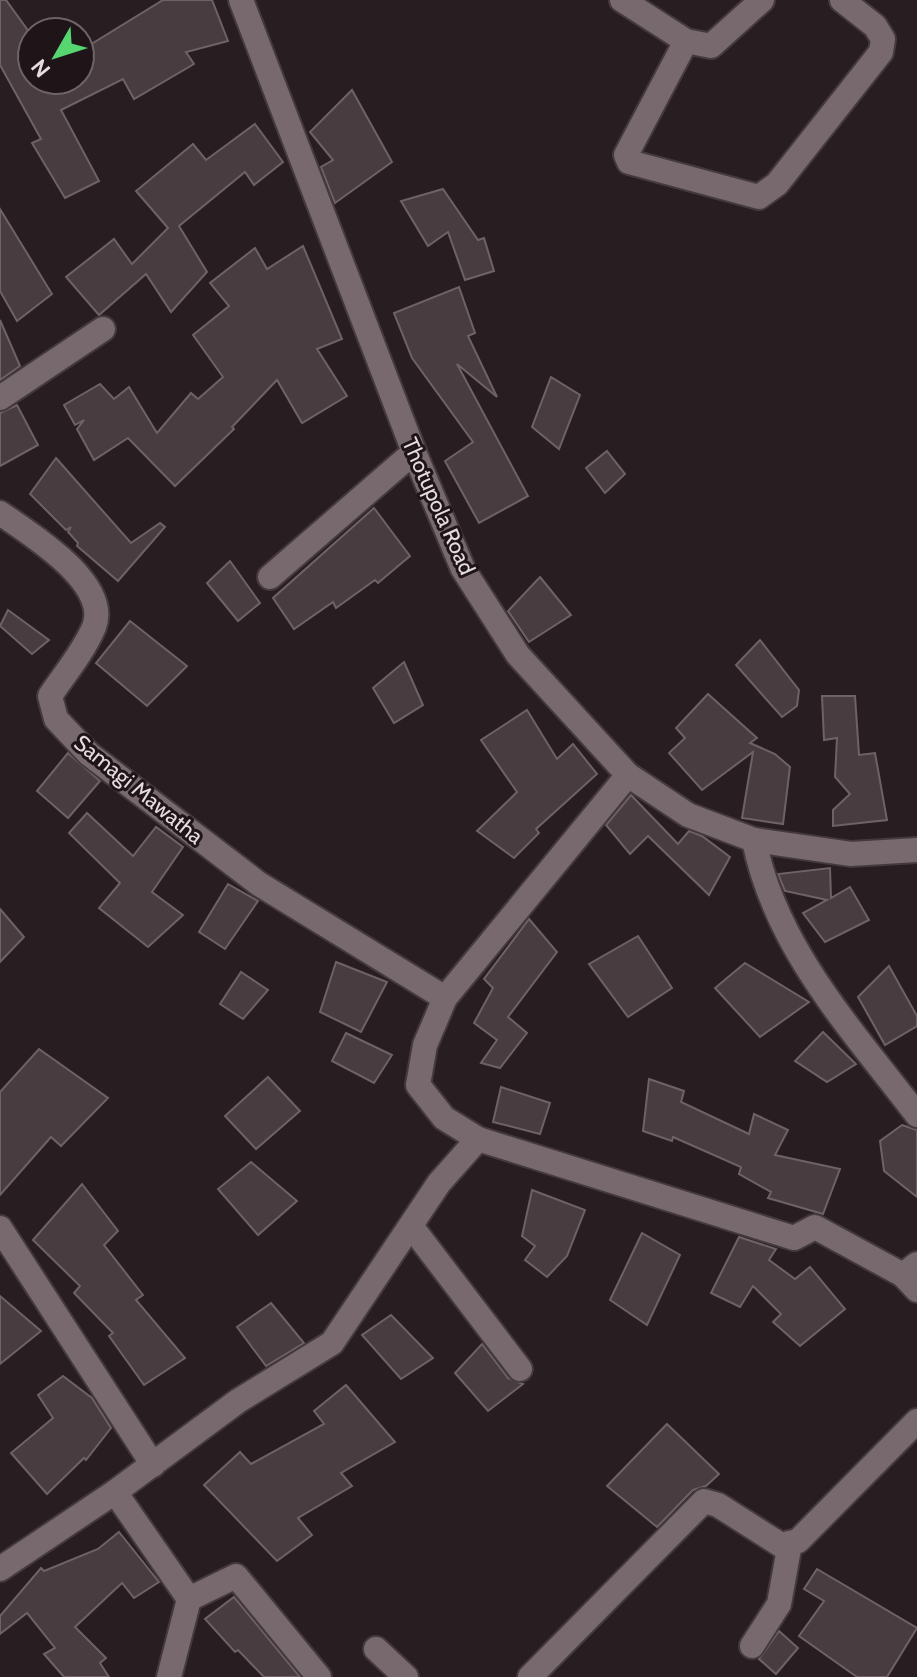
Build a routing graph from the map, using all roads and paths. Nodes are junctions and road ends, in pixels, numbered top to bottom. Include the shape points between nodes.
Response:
1 (241, 0) edge
2 (622, 0) edge
3 (762, 0) edge
4 (842, 0) edge
5 (686, 41) junction
6 (103, 329) dead end
7 (0, 398) edge
8 (414, 452) junction
9 (0, 513) edge
10 (270, 577) dead end
11 (628, 775) junction
12 (754, 840) junction
13 (917, 850) edge
14 (445, 998) junction
15 (917, 1115) edge
16 (478, 1139) junction
17 (411, 1226) junction
18 (0, 1228) edge
19 (912, 1277) edge
20 (520, 1369) dead end
21 (917, 1421) edge
22 (153, 1465) junction
23 (115, 1492) junction
24 (790, 1543) junction
25 (0, 1569) edge
26 (189, 1599) junction
27 (752, 1646) dead end
28 (376, 1649) dead end
29 (169, 1677) edge
30 (319, 1677) edge
31 (406, 1677) edge
32 (530, 1677) edge

1 - 8 street, Thotupola Road
2 - 5 street
3 - 5 street via 711,46
4 - 5 street via 875,26 883,39 881,52 777,184 759,197 629,162 626,155
6 - 7 street
8 - 10 street
8 - 11 street, Thotupola Road via 463,569 518,655
9 - 14 street, Samagi Mawatha via 55,551 93,594 95,625 50,696 56,719 89,754 259,884
11 - 12 street, Thotupola Road via 688,815
11 - 14 street
12 - 13 street, Thotupola Road via 851,854
12 - 15 street via 760,874 791,943
14 - 16 street via 425,1045 418,1085 444,1118
16 - 17 street via 439,1183
16 - 19 street via 794,1238 815,1227
17 - 20 street
17 - 22 street via 332,1343 238,1401
18 - 22 street
21 - 24 street via 798,1541
22 - 23 street
23 - 25 street
23 - 26 street
24 - 27 street via 779,1604
24 - 32 street via 781,1545 704,1501
26 - 29 street
26 - 30 street via 236,1576
28 - 31 street

